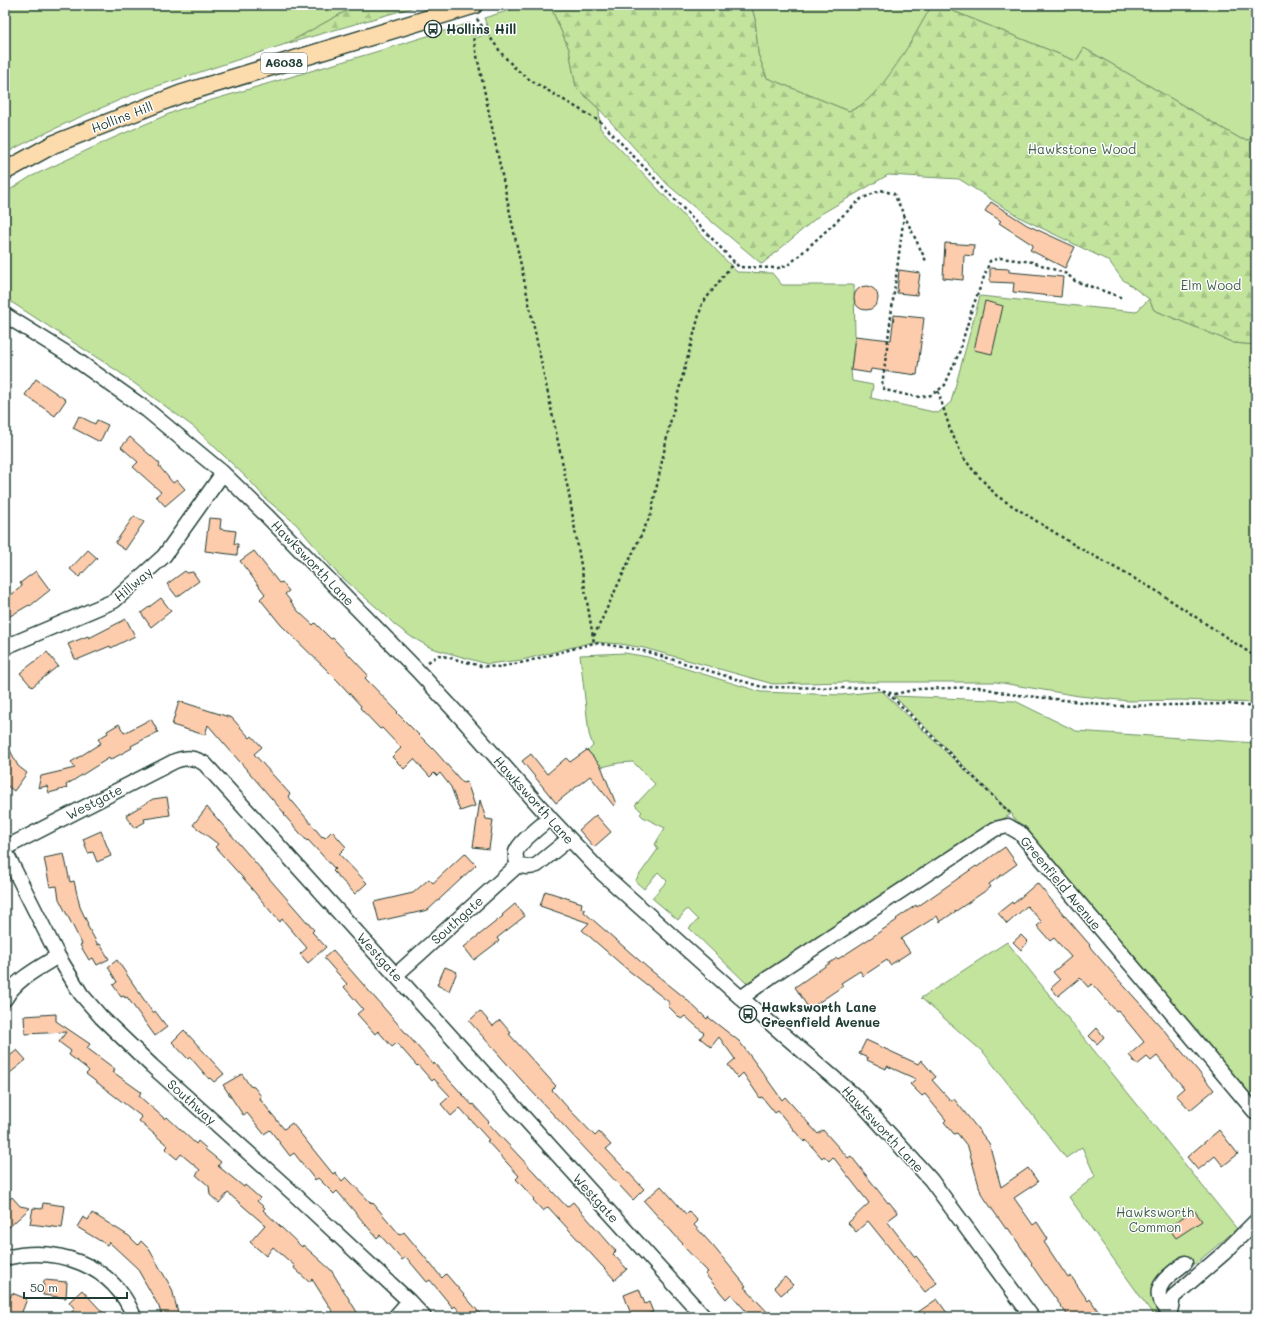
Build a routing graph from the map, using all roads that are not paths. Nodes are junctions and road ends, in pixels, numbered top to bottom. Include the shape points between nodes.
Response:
1 (470, 6) edge
2 (5, 171) edge
3 (5, 315) edge
4 (223, 473) junction
5 (5, 647) edge
6 (550, 818) junction
7 (569, 838) junction
8 (5, 850) edge
9 (518, 865) junction
10 (58, 956) junction
11 (396, 975) junction
12 (740, 998) junction
13 (5, 1000) edge
14 (1256, 1113) edge
15 (1256, 1222) edge
16 (5, 1258) edge
17 (1185, 1264) dead end
18 (409, 1301) junction
19 (1169, 1315) edge
20 (134, 1317) edge
21 (395, 1317) edge
22 (424, 1317) edge
23 (703, 1317) edge
24 (1032, 1317) edge

1 - 2 main road, Hollins Hill / A6038 via 181,94 54,144
3 - 4 street, Hawksworth Lane via 71,356 147,410
4 - 5 street, Hillway via 164,556 114,601
4 - 6 street, Hawksworth Lane via 417,670
6 - 7 street, Hawksworth Lane
6 - 9 street via 520,845 516,851
7 - 9 street via 537,865 531,868
7 - 12 street, Hawksworth Lane via 602,873
8 - 10 street, Southway
8 - 11 street, Westgate via 175,760 189,757 198,759
9 - 11 street, Southgate
10 - 13 street via 20,980
10 - 18 street, Southway via 80,994 101,1017
11 - 23 street, Westgate
12 - 14 street, Greenfield Avenue via 995,829 1008,826 1020,833
12 - 24 street, Hawksworth Lane via 856,1097 931,1180
15 - 19 street via 1173,1297
16 - 20 street via 32,1254 57,1256 80,1262 101,1274 117,1288
17 - 19 street via 1162,1283 1158,1290 1160,1300
18 - 21 street
18 - 22 street, Southway

